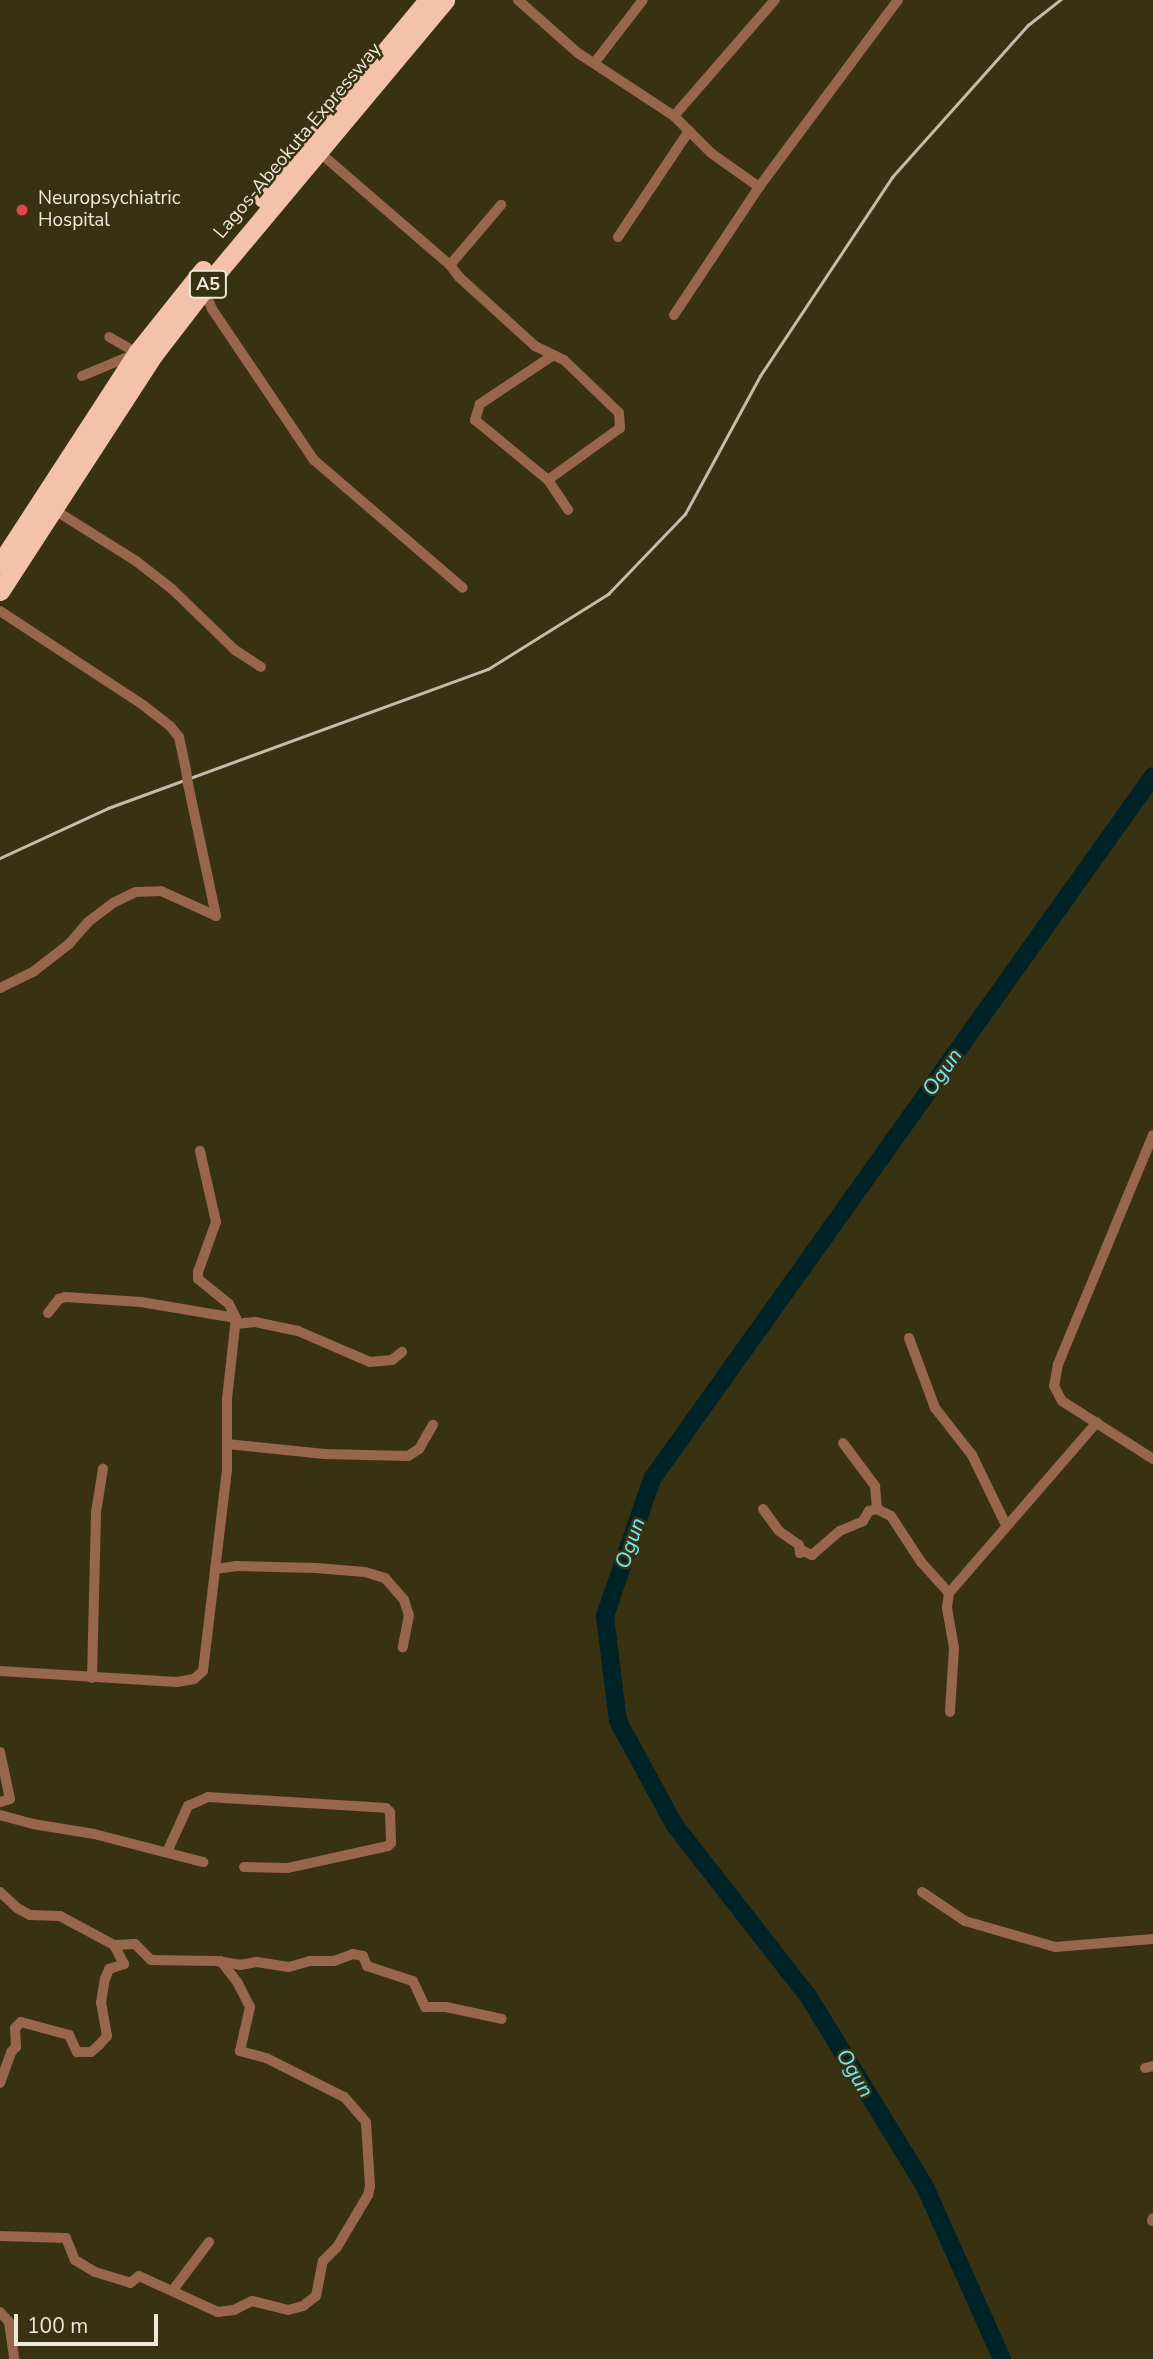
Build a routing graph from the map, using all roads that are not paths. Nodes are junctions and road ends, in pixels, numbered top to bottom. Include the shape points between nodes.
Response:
1 (428, 0) edge
2 (445, 0) edge
3 (518, 0) edge
4 (643, 0) edge
5 (775, 0) edge
6 (898, 0) edge
7 (594, 62) junction
8 (674, 116) junction
9 (689, 131) junction
10 (319, 152) junction
11 (759, 187) junction
12 (500, 205) dead end
13 (618, 237) dead end
14 (450, 265) junction
15 (203, 290) junction
16 (674, 315) dead end
17 (109, 337) dead end
18 (137, 354) junction
19 (552, 356) junction
20 (82, 376) dead end
21 (548, 480) junction
22 (53, 509) junction
23 (568, 510) dead end
24 (0, 564) edge
25 (463, 588) dead end
26 (0, 591) edge
27 (0, 611) edge
28 (261, 667) dead end
29 (0, 988) edge
30 (1153, 1135) edge
31 (200, 1151) dead end
32 (48, 1313) dead end
33 (236, 1321) junction
34 (909, 1338) dead end
35 (402, 1352) dead end
36 (1097, 1422) junction
37 (433, 1425) dead end
38 (844, 1443) dead end
39 (228, 1444) junction
40 (1153, 1459) edge
41 (103, 1469) dead end
42 (877, 1509) junction
43 (763, 1510) dead end
44 (1006, 1525) junction
45 (215, 1569) junction
46 (949, 1592) junction
47 (403, 1647) dead end
48 (0, 1673) edge
49 (92, 1678) junction
50 (950, 1712) dead end
51 (0, 1752) edge
52 (0, 1802) edge
53 (0, 1815) edge
54 (167, 1852) junction
55 (202, 1863) dead end
56 (244, 1867) dead end
57 (0, 1892) edge
58 (922, 1892) dead end
59 (1153, 1938) edge
60 (114, 1945) junction
61 (221, 1961) junction
62 (502, 2019) dead end
63 (0, 2083) edge
64 (0, 2236) edge
65 (209, 2242) dead end
66 (173, 2290) junction
67 (0, 2312) edge
68 (14, 2359) edge

1 - 18 highway, Lagos-Abeokuta Expressway / A5
2 - 10 highway, Lagos-Abeokuta Expressway / A5
3 - 7 street
4 - 7 street
5 - 8 street
6 - 11 street
7 - 8 street
8 - 9 street
9 - 11 street
9 - 13 street
10 - 14 street
10 - 15 highway, Lagos-Abeokuta Expressway / A5
11 - 16 street
12 - 14 street
14 - 19 street via 535,346
15 - 22 highway, Lagos-Abeokuta Expressway / A5 via 154,354
15 - 25 street via 314,460
17 - 18 street
18 - 20 street
18 - 24 highway, Lagos-Abeokuta Expressway / A5
19 - 21 street via 564,359 619,413 620,428
19 - 21 street via 475,411 481,427
21 - 23 street
22 - 26 highway, Lagos-Abeokuta Expressway / A5
22 - 28 street via 136,561 235,650
27 - 29 street, bridge via 133,698 179,737 216,916 161,891 136,892 88,922 33,972
30 - 36 street via 1055,1376 1056,1394
31 - 33 street via 216,1222 198,1279 229,1304
32 - 33 street via 65,1297 141,1302
33 - 35 street via 298,1331 370,1362 392,1360
33 - 39 street via 227,1399
34 - 44 street via 936,1408 972,1455
36 - 40 street
36 - 44 street
37 - 39 street via 419,1449 408,1455 324,1454
38 - 42 street via 875,1486
39 - 45 street
41 - 49 street via 96,1512
42 - 43 street via 812,1555 800,1553 799,1545 779,1531
42 - 46 street via 891,1516
44 - 46 street
45 - 47 street via 316,1568 385,1578 404,1600 409,1615
45 - 49 street via 203,1671 194,1679
46 - 50 street via 954,1648
48 - 49 street
51 - 52 street via 10,1799
53 - 54 street
54 - 55 street
54 - 56 street via 188,1806 208,1797 386,1808 390,1812 388,1846 288,1868
57 - 60 street via 30,1915 60,1916
58 - 59 street via 965,1921 1055,1947
60 - 61 street via 135,1944 152,1961
60 - 63 street via 124,1964 109,1969 105,1979 101,2003 107,2036 91,2052 77,2052 69,2035 21,2022 15,2028 16,2047
61 - 62 street via 289,1967 363,1956 367,1966 413,1982 425,2007
61 - 66 street via 250,2007 240,2051 266,2058 325,2087 362,2115 370,2186 337,2247 323,2261 316,2296 303,2306 288,2310 252,2301 218,2312
64 - 66 street via 66,2238 75,2260 95,2272 130,2283 139,2276
65 - 66 street
67 - 68 street via 9,2322

